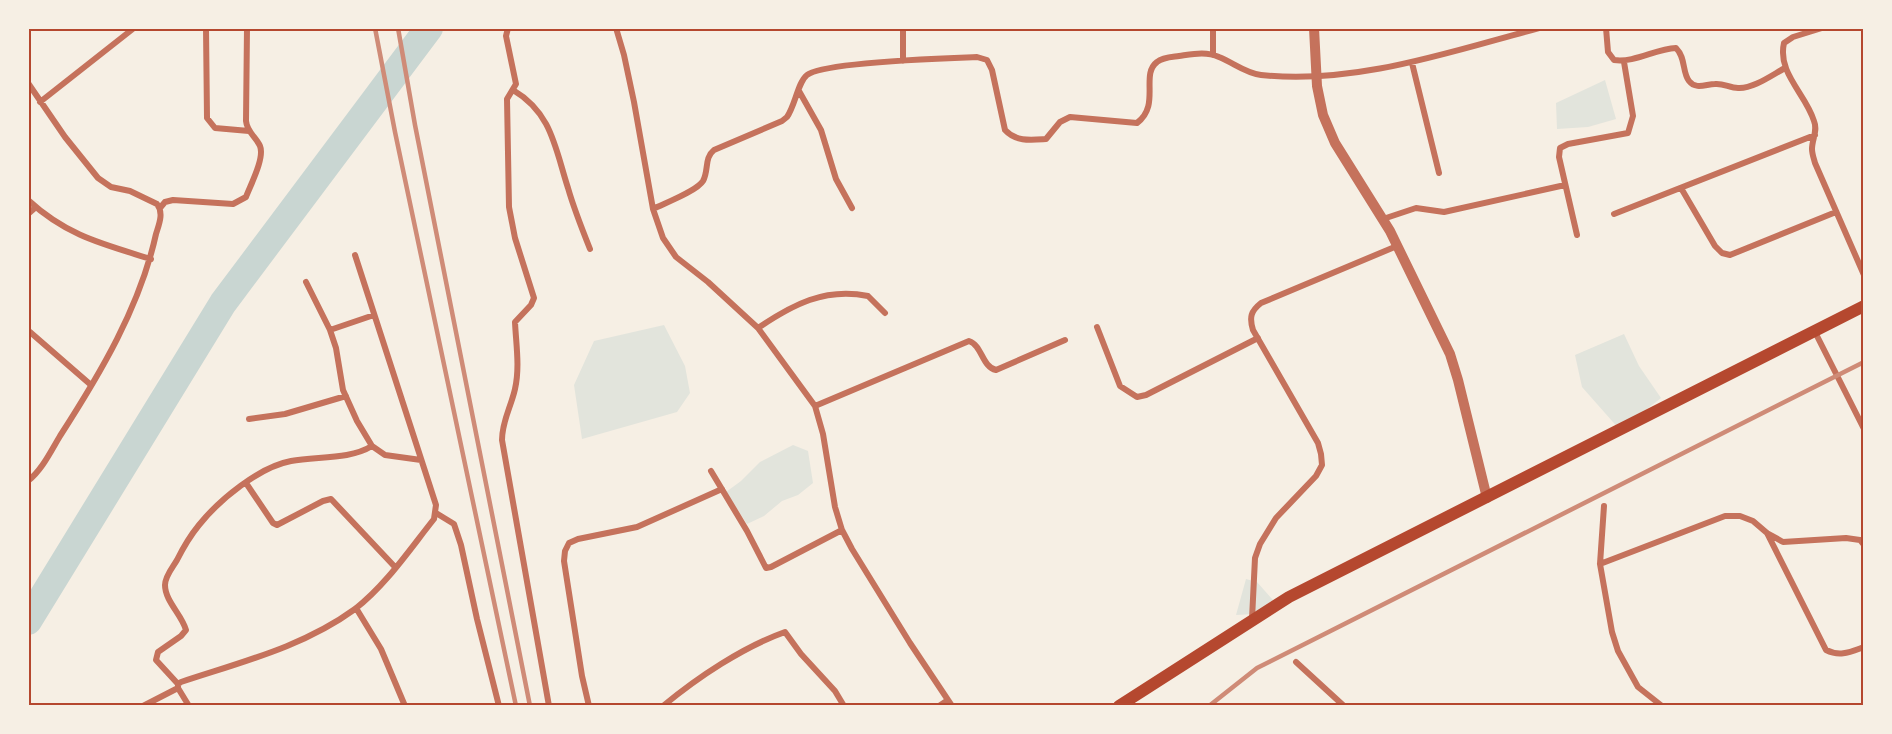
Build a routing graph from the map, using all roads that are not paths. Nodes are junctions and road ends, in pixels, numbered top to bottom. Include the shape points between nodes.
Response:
1 (134, 28) edge
2 (206, 28) edge
3 (247, 28) edge
4 (508, 28) edge
5 (616, 28) edge
6 (903, 28) edge
7 (1314, 28) edge
8 (1539, 28) edge
9 (1606, 28) edge
10 (1822, 28) edge
11 (1212, 29) edge
12 (1213, 55) junction
13 (903, 61) junction
14 (1624, 62) junction
15 (1412, 63) junction
16 (1785, 68) junction
17 (1317, 75) junction
18 (28, 83) edge
19 (513, 90) junction
20 (799, 91) junction
21 (40, 102) junction
22 (249, 131) junction
23 (1815, 135) junction
24 (1439, 173) dead end
25 (1565, 185) junction
26 (1681, 188) junction
27 (28, 200) edge
28 (36, 207) junction
29 (160, 208) junction
30 (852, 208) dead end
31 (653, 209) junction
32 (1836, 212) junction
33 (28, 214) edge
34 (1614, 214) dead end
35 (1383, 219) junction
36 (1577, 235) dead end
37 (1397, 246) junction
38 (590, 249) dead end
39 (355, 255) dead end
40 (151, 259) junction
41 (1863, 275) edge
42 (306, 282) dead end
43 (1863, 306) edge
44 (885, 313) dead end
45 (375, 315) junction
46 (1097, 327) dead end
47 (758, 328) junction
48 (330, 330) junction
49 (1814, 331) junction
50 (30, 332) edge
51 (1257, 338) junction
52 (1065, 340) dead end
53 (91, 385) junction
54 (346, 396) junction
55 (815, 406) junction
56 (249, 419) dead end
57 (1863, 429) edge
58 (372, 446) junction
59 (421, 460) junction
60 (711, 471) dead end
61 (29, 479) edge
62 (246, 483) junction
63 (722, 489) junction
64 (1487, 498) junction
65 (1604, 506) dead end
66 (436, 513) junction
67 (842, 530) junction
68 (1767, 533) junction
69 (1863, 545) edge
70 (1600, 564) junction
71 (395, 567) junction
72 (356, 608) junction
73 (1252, 621) junction
74 (1863, 647) edge
75 (1296, 662) dead end
76 (178, 686) junction
77 (950, 703) edge
78 (1126, 703) edge
79 (143, 705) edge
80 (189, 705) edge
81 (405, 705) edge
82 (499, 705) edge
83 (549, 705) edge
84 (589, 705) edge
85 (663, 705) edge
86 (844, 705) edge
87 (939, 705) edge
88 (1344, 705) edge
89 (1662, 705) edge

1 - 21 street
2 - 22 street via 206,111 210,124 221,130
3 - 22 street
4 - 19 street via 506,36 516,81
5 - 31 street
6 - 13 street
7 - 17 street
8 - 15 street
9 - 14 street via 1608,52 1614,60
10 - 16 street via 1784,43 1781,54
11 - 12 street
12 - 13 street via 1203,53 1158,61 1150,76 1149,108 1137,123 1070,117 1060,122 1047,139 1036,140 1018,139 1005,130 987,60 977,57
12 - 17 street via 1261,75
13 - 20 street via 817,70 804,77
14 - 16 street via 1676,48 1682,54 1688,80 1700,87 1721,84 1745,88
14 - 25 street via 1633,116 1628,133 1560,148
15 - 17 street
15 - 24 street
16 - 23 street via 1815,122
17 - 35 street via 1323,115 1335,143
18 - 21 street
19 - 38 street via 530,100 549,128
19 - 83 street via 507,99 509,207 534,298 515,322 518,373 502,440
20 - 30 street via 821,130 833,171
20 - 31 street via 782,121 714,150 708,156 702,182
21 - 29 street via 98,178
22 - 29 street via 261,155 242,201 233,204 173,200
23 - 26 street
23 - 32 street via 1815,163
25 - 35 street via 1444,212 1408,209
25 - 36 street
26 - 32 street via 1715,246 1730,255
26 - 34 street
27 - 28 street
28 - 33 street
28 - 40 street via 87,239
29 - 40 street
31 - 47 street via 669,249
32 - 41 street
35 - 37 street
37 - 51 street via 1261,303 1252,310 1250,319
37 - 64 street via 1450,354
39 - 45 street
40 - 53 street via 121,330
42 - 48 street
43 - 49 main road
44 - 47 street via 868,296 822,295 786,309
45 - 48 street
45 - 59 street
46 - 51 street via 1120,386 1137,397
47 - 55 street
48 - 54 street
49 - 57 street
49 - 64 main road
50 - 53 street
51 - 73 street via 1318,443 1322,465 1276,518 1260,544 1255,558
52 - 55 street via 996,370 989,367 969,341
53 - 61 street via 37,473
54 - 56 street via 285,414
54 - 58 street
55 - 67 street
58 - 59 street via 385,454
58 - 62 street via 358,453 272,466
59 - 66 street
60 - 63 street
62 - 71 street via 277,525 331,499
62 - 76 street via 199,525 166,580 167,594 186,630 158,652 156,660
63 - 67 street via 766,568
63 - 84 street via 637,528 569,543 564,561
64 - 73 main road via 1289,597
65 - 70 street
66 - 71 street
66 - 82 street via 454,524 462,545
67 - 77 street
68 - 69 street via 1783,542 1846,538 1860,540
68 - 70 street via 1754,521 1725,516
68 - 74 street via 1826,650 1846,654
70 - 89 street via 1618,651 1638,687
71 - 72 street
72 - 76 street via 283,649
72 - 81 street via 381,649
73 - 78 main road
75 - 88 street
76 - 79 street
76 - 80 street
77 - 87 street
85 - 86 street via 720,665 785,632

